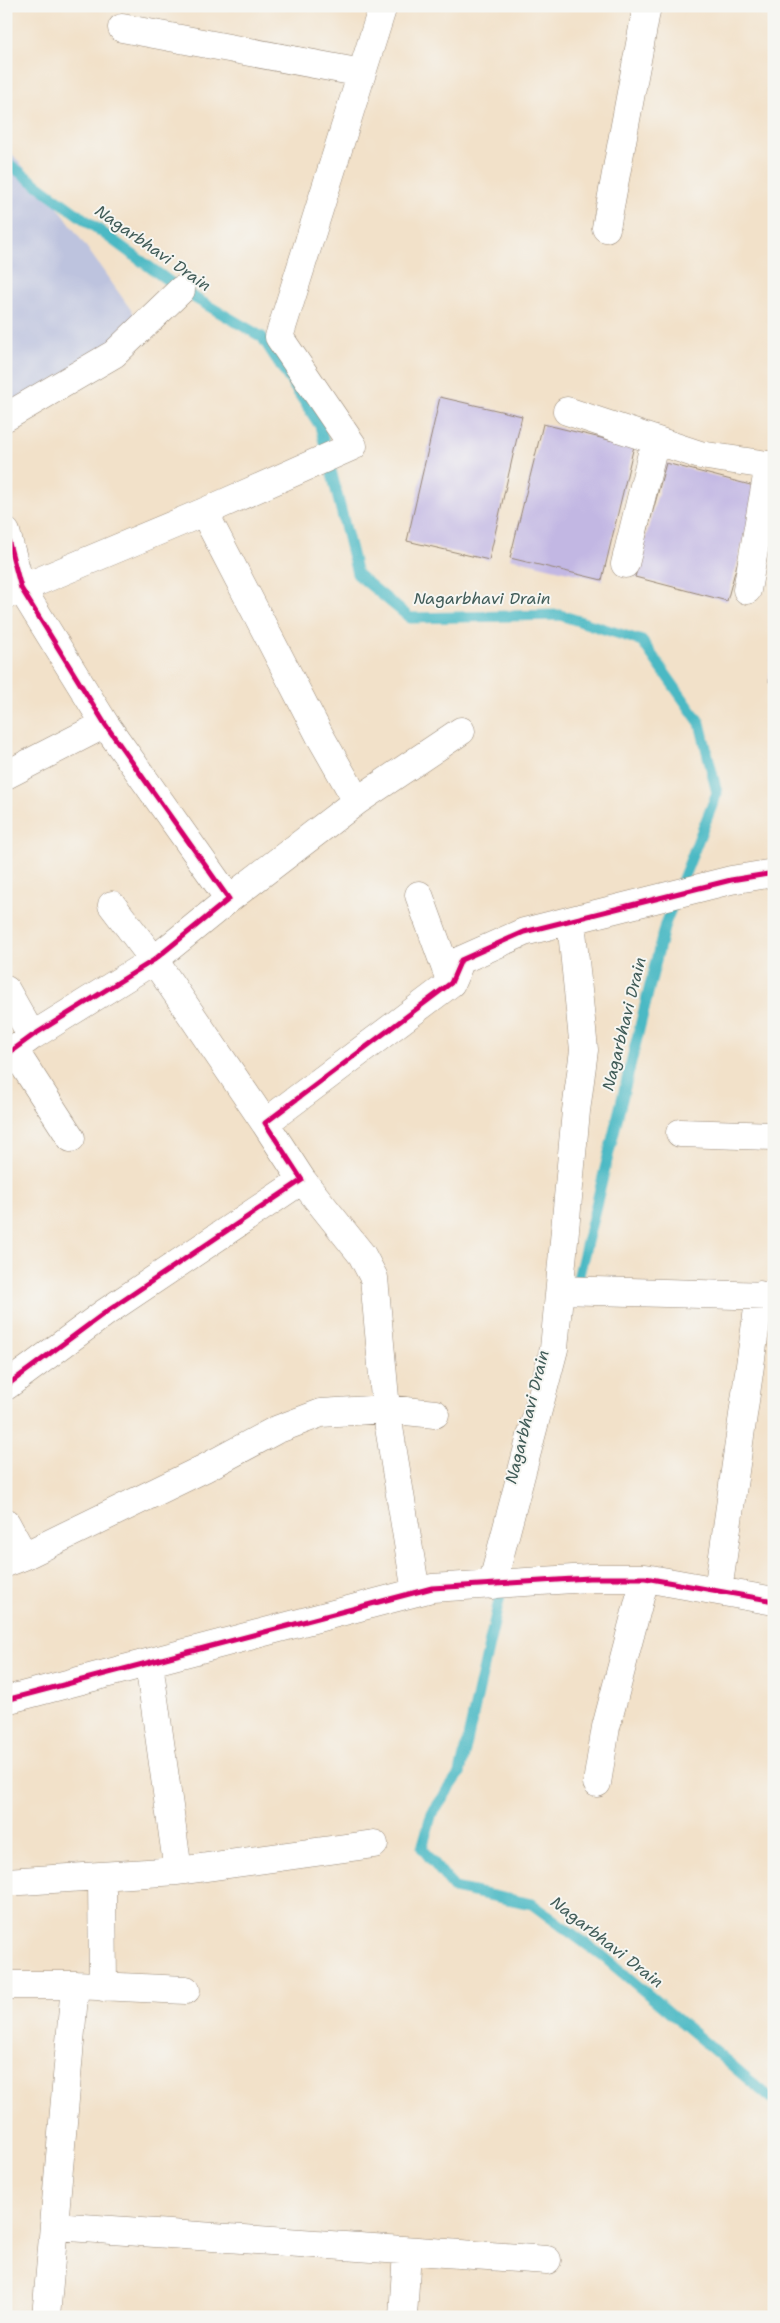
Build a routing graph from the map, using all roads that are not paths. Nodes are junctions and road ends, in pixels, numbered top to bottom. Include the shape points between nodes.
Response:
1 (383, 6) edge
2 (647, 6) edge
3 (122, 28) dead end
4 (362, 73) junction
5 (606, 228) dead end
6 (181, 290) dead end
7 (567, 411) dead end
8 (6, 417) edge
9 (655, 441) junction
10 (772, 466) edge
11 (204, 512) junction
12 (6, 532) edge
13 (625, 564) dead end
14 (747, 590) dead end
15 (14, 592) edge
16 (105, 724) junction
17 (461, 732) dead end
18 (6, 775) edge
19 (357, 801) junction
20 (774, 873) edge
21 (419, 895) dead end
22 (229, 899) junction
23 (112, 905) dead end
24 (571, 921) junction
25 (154, 960) junction
26 (452, 983) junction
27 (6, 990) edge
28 (17, 1047) edge
29 (265, 1123) junction
30 (680, 1134) dead end
31 (774, 1136) edge
32 (71, 1138) dead end
33 (302, 1180) junction
34 (561, 1290) junction
35 (767, 1295) edge
36 (6, 1386) edge
37 (386, 1408) junction
38 (435, 1414) dead end
39 (6, 1523) edge
40 (15, 1559) edge
41 (645, 1578) junction
42 (492, 1585) junction
43 (424, 1590) junction
44 (718, 1591) junction
45 (774, 1601) edge
46 (149, 1663) junction
47 (6, 1700) edge
48 (597, 1783) dead end
49 (374, 1844) dead end
50 (178, 1871) junction
51 (102, 1876) junction
52 (6, 1882) edge
53 (6, 1985) edge
54 (75, 1985) junction
55 (103, 1987) junction
56 (186, 1990) dead end
57 (54, 2226) junction
58 (407, 2251) junction
59 (547, 2260) dead end
60 (46, 2317) edge
61 (404, 2317) edge

1 - 4 street
2 - 5 street
3 - 4 street
4 - 11 street via 279,337 353,446
6 - 8 street via 114,354
7 - 9 street
9 - 10 street via 700,455
9 - 13 street
10 - 14 street
11 - 15 street
11 - 19 street
12 - 15 street
15 - 16 street
16 - 18 street
16 - 22 street
17 - 19 street
19 - 22 street
20 - 24 street via 730,880
21 - 26 street
22 - 25 street
23 - 25 street
24 - 26 street via 524,932 461,960
24 - 34 street via 584,1050
25 - 28 street
25 - 29 street
26 - 29 street
27 - 28 street
28 - 32 street
29 - 33 street
30 - 31 street
33 - 36 street via 106,1312
33 - 37 street via 362,1255 374,1278
34 - 35 street
34 - 42 street via 554,1349
35 - 44 street
37 - 38 street
37 - 40 street via 321,1413 276,1430 205,1468
37 - 43 street
39 - 40 street
41 - 42 street via 589,1578
41 - 44 street
41 - 48 street via 606,1727
42 - 43 street
43 - 46 street
44 - 45 street
46 - 47 street
46 - 50 street
49 - 50 street
50 - 51 street
51 - 52 street
51 - 55 street
53 - 54 street
54 - 55 street
54 - 57 street
55 - 56 street
57 - 58 street
57 - 60 street
58 - 59 street
58 - 61 street

